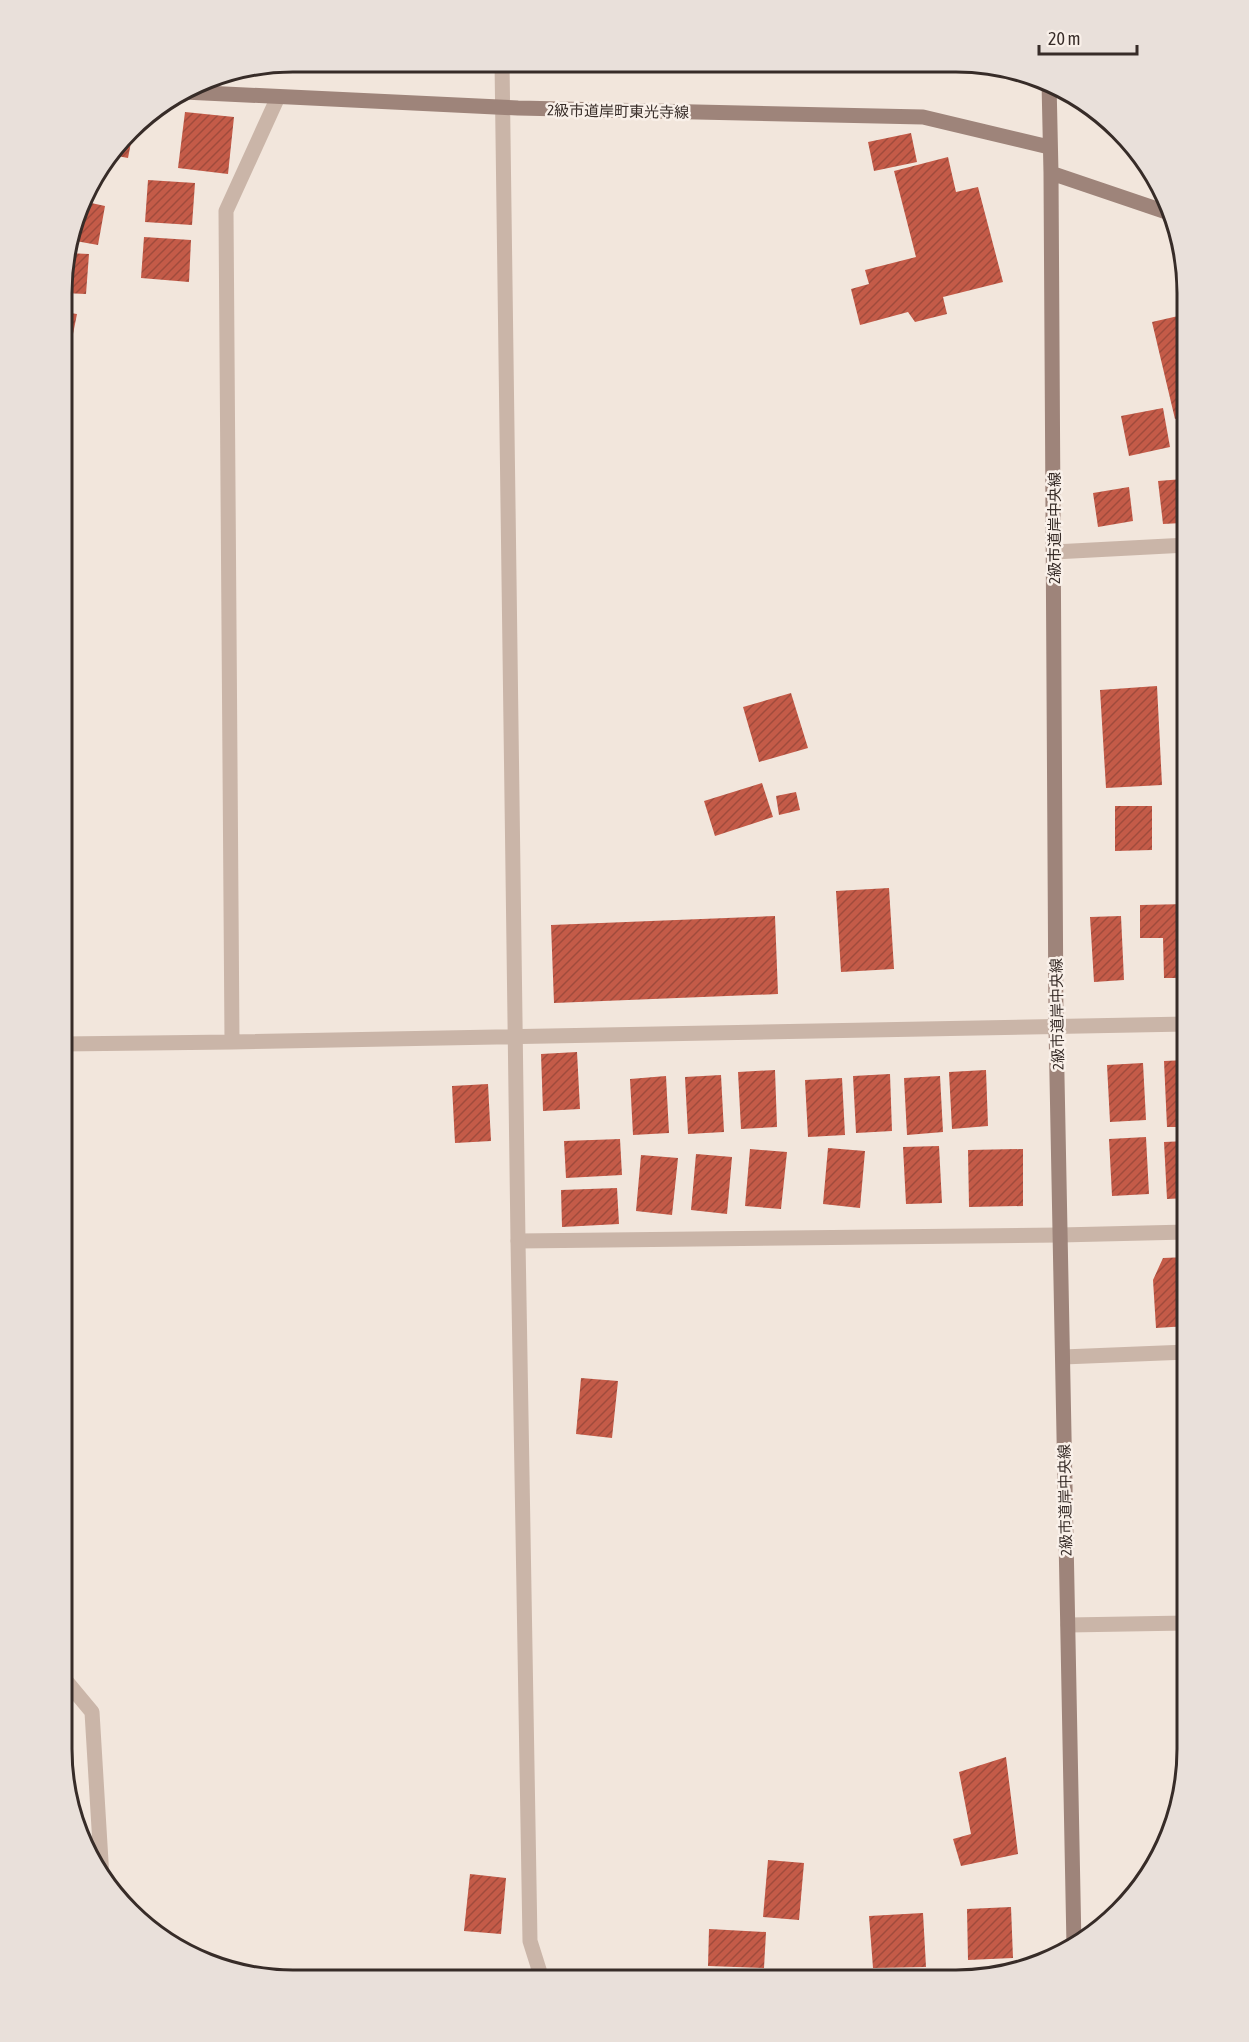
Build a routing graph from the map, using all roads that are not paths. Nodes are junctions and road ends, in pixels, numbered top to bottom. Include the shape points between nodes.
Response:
1 (502, 72) edge
2 (200, 93) edge
3 (1049, 93) edge
4 (278, 97) junction
5 (502, 108) junction
6 (1049, 147) junction
7 (1052, 173) junction
8 (1161, 210) edge
9 (1177, 546) edge
10 (1054, 552) junction
11 (1177, 1024) edge
12 (1056, 1026) junction
13 (515, 1036) junction
14 (232, 1042) junction
15 (72, 1044) edge
16 (1177, 1232) edge
17 (1060, 1235) junction
18 (518, 1241) junction
19 (1177, 1353) edge
20 (1062, 1358) junction
21 (1177, 1623) edge
22 (1068, 1625) junction
23 (72, 1688) edge
24 (101, 1858) edge
25 (1074, 1936) edge
26 (539, 1970) edge

1 - 5 street
2 - 4 street, 2級市道岸町東光寺線
3 - 6 street, 2級市道岸中央線
4 - 5 street, 2級市道岸町東光寺線
4 - 14 street via 226,211
5 - 6 street, 2級市道岸町東光寺線 via 923,117
5 - 13 street
6 - 7 street, 2級市道岸中央線
7 - 8 street
7 - 10 street, 2級市道岸中央線
9 - 10 street
10 - 12 street, 2級市道岸中央線
11 - 12 street
12 - 13 street
12 - 17 street, 2級市道岸中央線
13 - 14 street
13 - 18 street
14 - 15 street
16 - 17 street
17 - 18 street
17 - 20 street, 2級市道岸中央線
18 - 26 street via 530,1941
19 - 20 street
20 - 22 street, 2級市道岸中央線
21 - 22 street
22 - 25 street, 2級市道岸中央線
23 - 24 street via 92,1712

